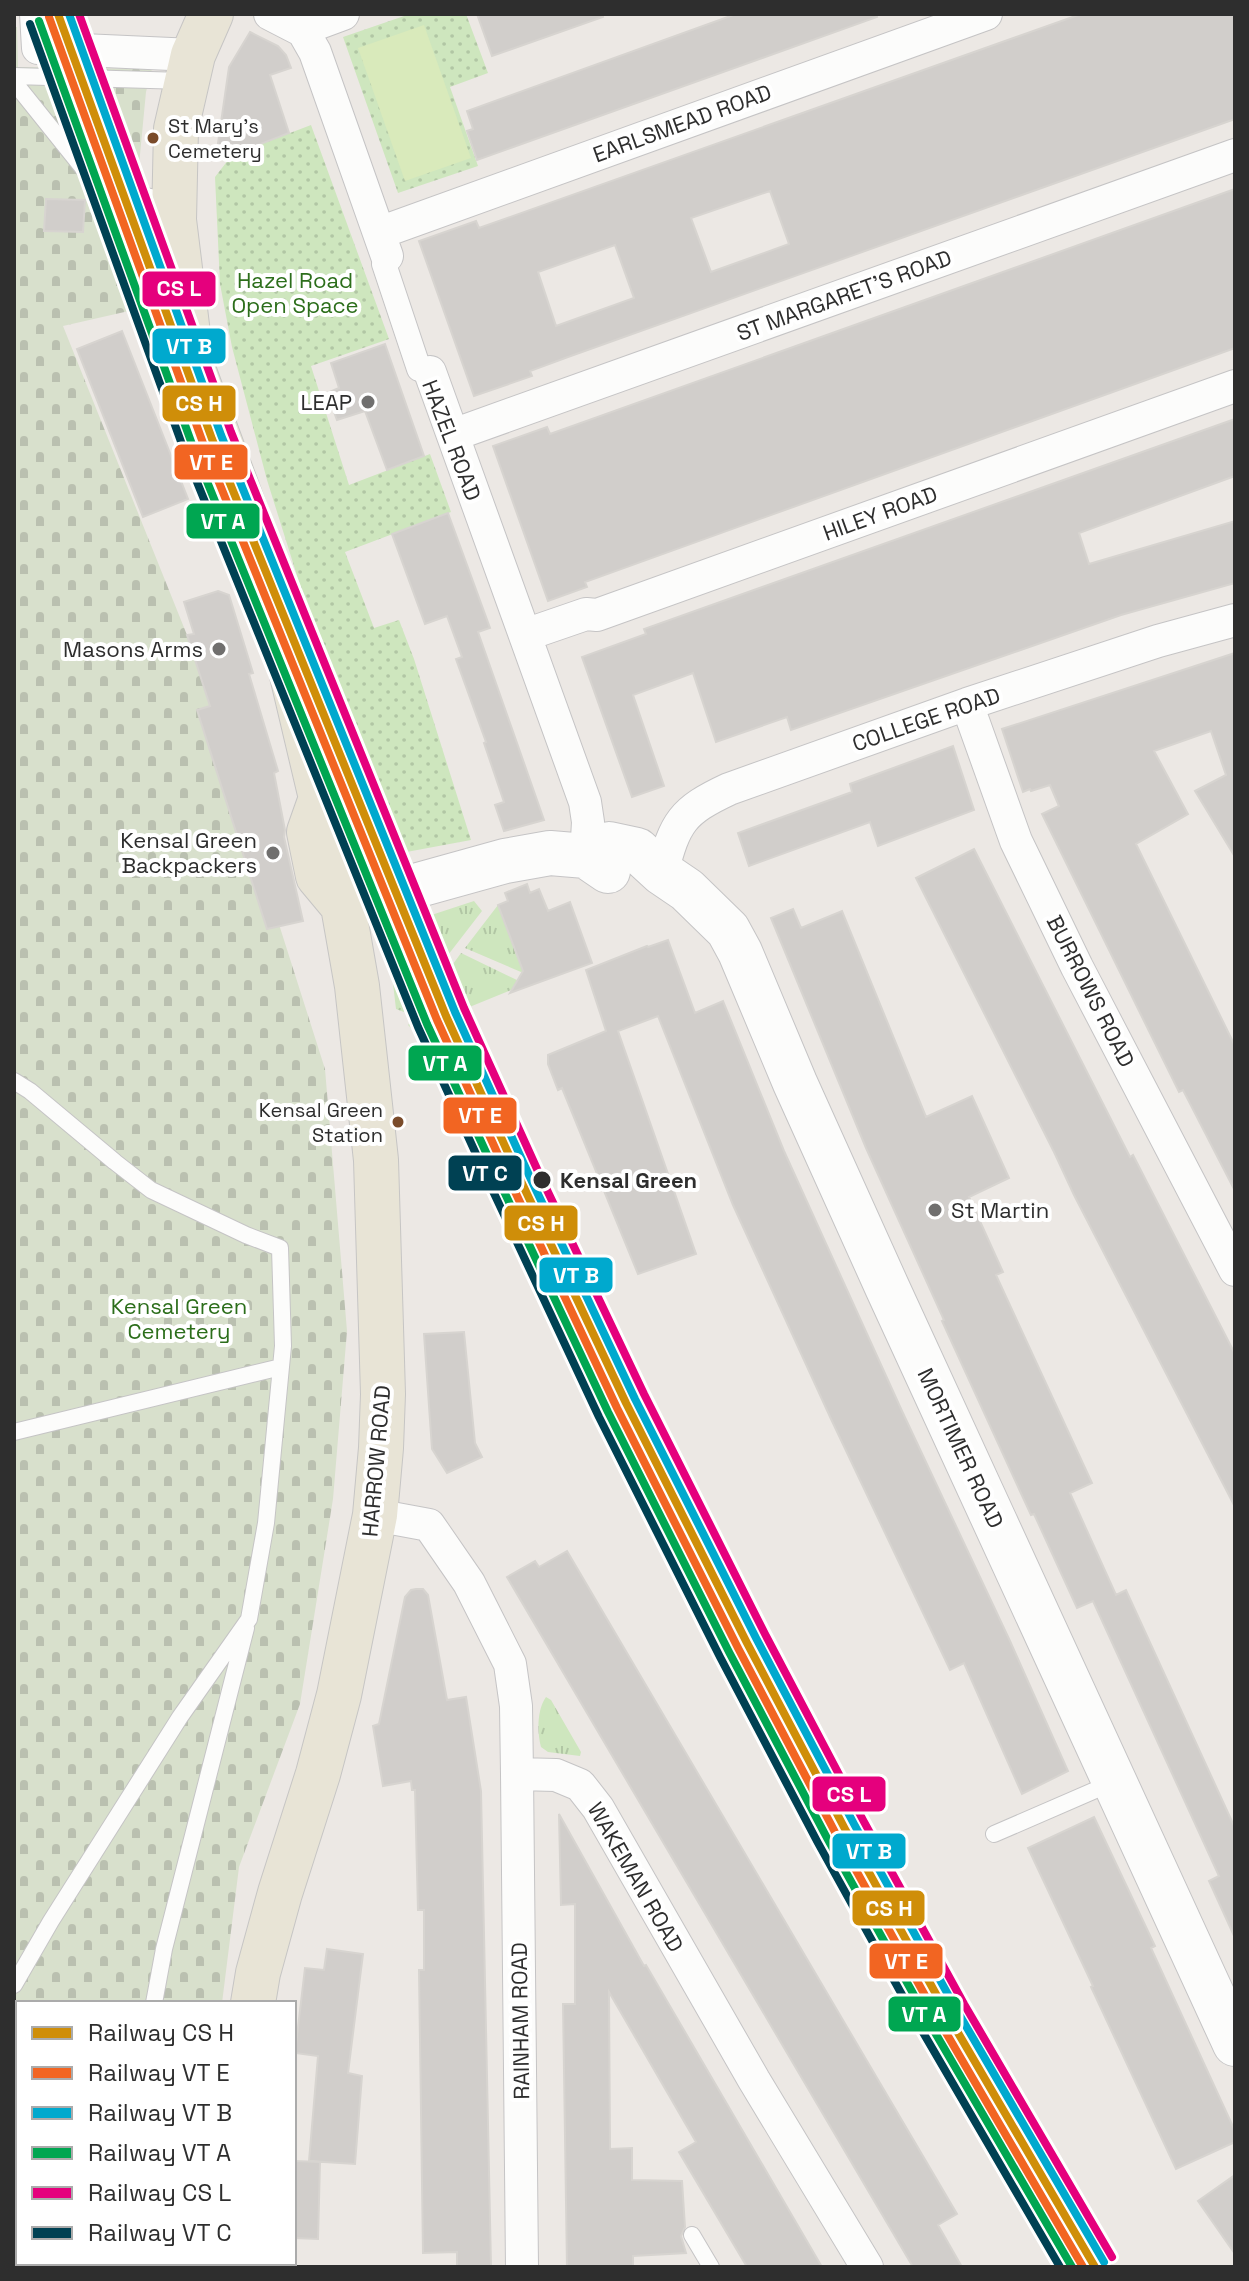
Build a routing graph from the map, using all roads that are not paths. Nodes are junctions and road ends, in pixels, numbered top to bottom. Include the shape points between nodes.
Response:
1 (36, 14) edge
2 (211, 14) edge
3 (270, 14) edge
4 (343, 14) edge
5 (986, 14) edge
6 (303, 31) junction
7 (190, 68) junction
8 (14, 79) edge
9 (1235, 155) edge
10 (175, 204) junction
11 (383, 244) junction
12 (430, 372) joint
13 (1235, 386) edge
14 (453, 435) junction
15 (1235, 620) edge
16 (525, 635) junction
17 (967, 704) junction
18 (586, 856) junction
19 (662, 873) junction
20 (343, 906) junction
21 (14, 1081) edge
22 (1235, 1270) edge
23 (281, 1367) junction
24 (14, 1432) edge
25 (375, 1515) junction
26 (249, 1619) junction
27 (517, 1774) junction
28 (1115, 1781) junction
29 (994, 1834) dead end
30 (14, 1985) edge
31 (154, 2001) edge
32 (253, 2001) edge
33 (1235, 2044) edge
34 (692, 2235) dead end
35 (522, 2267) edge
36 (711, 2267) edge
37 (867, 2267) edge

1 - 7 street via 38,48
2 - 7 main road, HARROW ROAD
3 - 6 street
4 - 6 street
5 - 11 street, EARLSMEAD ROAD
6 - 11 street, HAZEL ROAD
7 - 8 lane
7 - 10 main road, HARROW ROAD via 176,129
8 - 10 lane via 95,183
9 - 14 street, ST MARGARET'S ROAD
10 - 20 main road, HARROW ROAD via 192,366 278,616 321,798 309,832 318,876
11 - 12 street, HAZEL ROAD via 384,264 419,369
12 - 14 street, HAZEL ROAD
13 - 16 street, HILEY ROAD via 597,615
14 - 16 street, HAZEL ROAD
15 - 17 street, COLLEGE ROAD
16 - 18 street, HAZEL ROAD via 585,802
17 - 19 street, COLLEGE ROAD via 703,801 680,821
17 - 22 street, BURROWS ROAD via 1016,841
18 - 19 main road via 609,844 637,850
18 - 20 main road via 550,853 505,861
19 - 28 main road, MORTIMER ROAD via 728,930 740,952 880,1273
20 - 25 main road, HARROW ROAD via 376,1160 383,1394
21 - 23 lane via 151,1190 280,1248
23 - 24 lane
23 - 26 lane via 266,1523
25 - 27 street via 429,1525 469,1583 510,1664
25 - 32 main road, HARROW ROAD via 339,1695
26 - 30 lane via 180,1717
26 - 31 lane
27 - 35 street, RAINHAM ROAD
27 - 37 street, WAKEMAN ROAD via 556,1775 580,1785 598,1808
28 - 29 lane
28 - 33 main road, MORTIMER ROAD
34 - 36 lane

